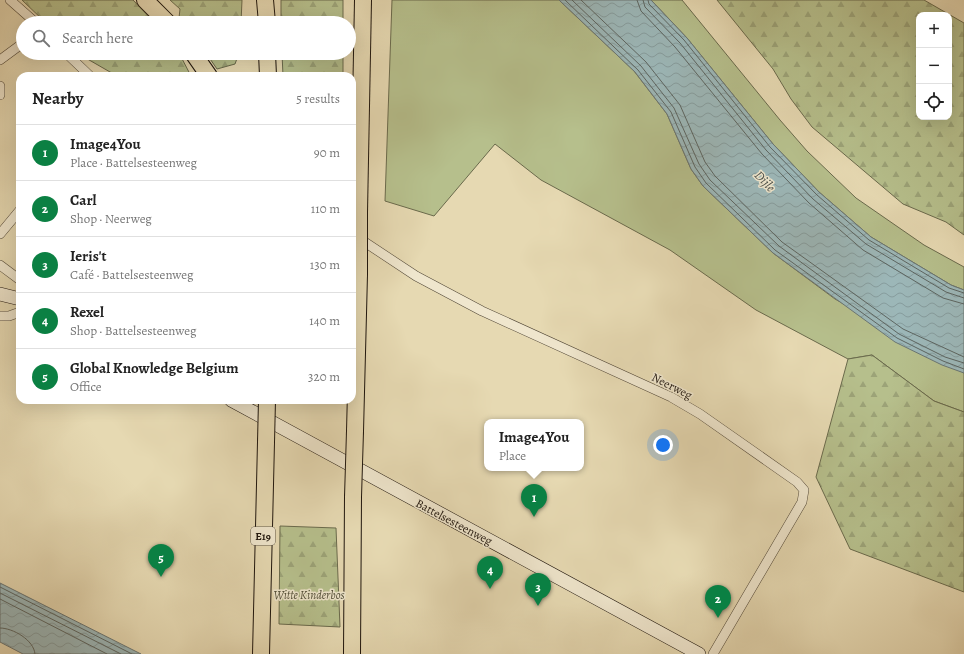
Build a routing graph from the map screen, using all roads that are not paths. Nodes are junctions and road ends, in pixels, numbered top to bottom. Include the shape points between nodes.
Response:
1 (10, 0) edge
2 (145, 0) edge
3 (265, 0) edge
4 (363, 0) edge
5 (28, 16) edge
6 (161, 16) edge
7 (266, 16) edge
8 (16, 49) edge
9 (0, 60) edge
10 (73, 60) edge
11 (198, 60) edge
12 (267, 60) edge
13 (86, 72) edge
14 (206, 72) edge
15 (268, 72) edge
16 (0, 86) edge
17 (0, 95) edge
18 (16, 215) edge
19 (0, 234) edge
20 (356, 238) edge
21 (0, 265) edge
22 (16, 277) edge
23 (0, 294) edge
24 (16, 298) edge
25 (16, 313) edge
26 (0, 316) edge
27 (238, 404) edge
28 (267, 404) edge
29 (261, 654) edge
30 (352, 654) edge
31 (699, 654) edge
32 (713, 654) edge

1 - 5 street
2 - 6 highway
3 - 7 highway
4 - 30 highway, bridge
8 - 9 street
10 - 13 street
11 - 14 highway
12 - 15 highway
16 - 17 street
18 - 19 street
20 - 32 street, Neerweg via 416,276 482,311 671,397 700,414 797,482 804,490 802,502
21 - 22 street
23 - 24 main road
25 - 26 street
27 - 31 main road, Battelsesteenweg
28 - 29 highway, E19, bridge

